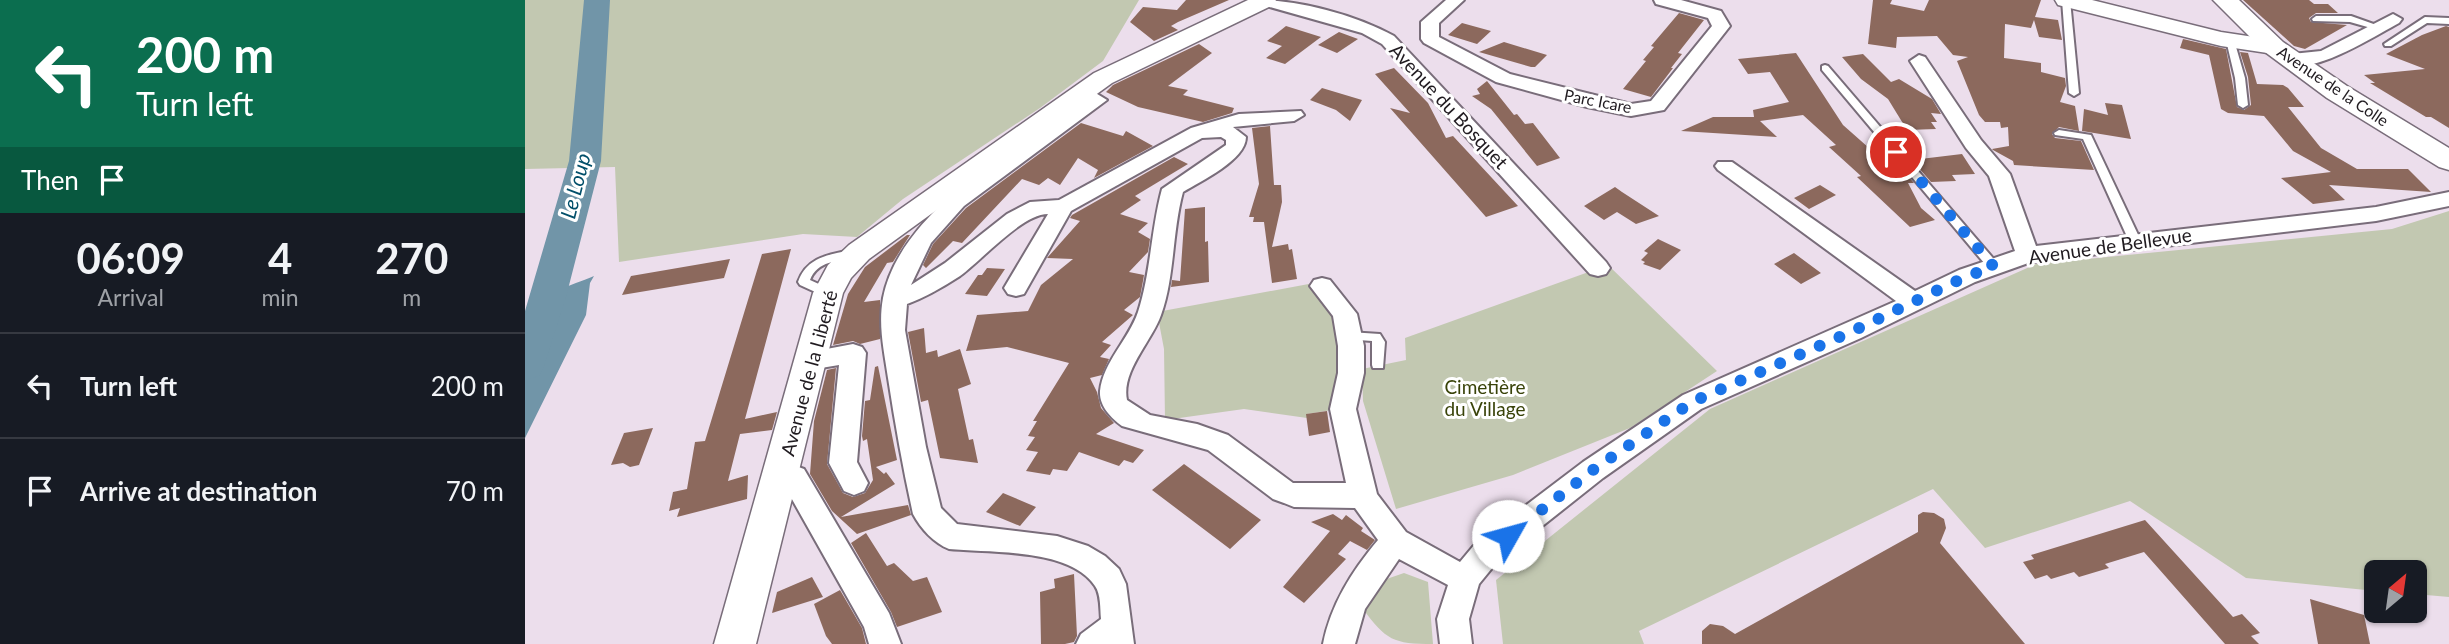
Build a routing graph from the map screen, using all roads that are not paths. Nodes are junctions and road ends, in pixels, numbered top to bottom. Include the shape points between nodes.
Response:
1 (1265, 0) edge
2 (1456, 0) edge
3 (1662, 0) edge
4 (2066, 0) edge
5 (2225, 0) edge
6 (2316, 19) dead end
7 (2425, 20) junction
8 (2449, 21) edge
9 (2386, 23) junction
10 (2230, 40) junction
11 (2388, 44) dead end
12 (2283, 54) junction
13 (1919, 61) dead end
14 (1825, 68) dead end
15 (1082, 93) junction
16 (2074, 93) dead end
17 (2243, 105) dead end
18 (1294, 115) dead end
19 (1212, 130) junction
20 (2059, 132) dead end
21 (2449, 160) edge
22 (1725, 166) dead end
23 (2449, 199) edge
24 (1063, 207) junction
25 (2135, 241) junction
26 (2028, 255) junction
27 (1994, 267) junction
28 (1598, 268) dead end
29 (1322, 286) dead end
30 (1016, 288) dead end
31 (895, 299) junction
32 (1914, 302) junction
33 (1349, 336) junction
34 (809, 361) junction
35 (1378, 365) dead end
36 (782, 472) junction
37 (858, 477) dead end
38 (1364, 498) junction
39 (1397, 541) junction
40 (1465, 578) junction
41 (1109, 638) edge
42 (735, 644) edge
43 (885, 644) edge
44 (1339, 644) edge
45 (1456, 644) edge

1 - 15 street, Avenue de la Liberté via 1129,63
1 - 28 street, Avenue du Bosquet via 1368,29 1388,40
2 - 3 street, Parc Icare via 1430,22 1430,39 1503,78 1631,110 1657,106 1721,26 1715,15
4 - 10 street
4 - 16 lane
5 - 12 main road, Avenue de la Colle
6 - 9 lane
7 - 8 lane
7 - 9 lane
7 - 11 lane
9 - 12 street via 2325,56
10 - 12 street
10 - 17 lane
12 - 21 main road, Avenue de la Colle
13 - 26 street via 1973,144 1999,174
14 - 27 lane
15 - 31 street via 1097,100 956,201 921,240
15 - 34 street, Avenue de la Liberté via 859,252 839,272 828,293
18 - 19 street via 1217,125
19 - 24 street via 1198,132
19 - 38 street via 1236,137 1236,145 1173,189 1149,317 1116,380 1112,392 1116,405 1143,423 1223,445 1283,491
20 - 25 lane via 2087,137
22 - 32 street
23 - 25 street, Avenue de Bellevue via 2376,214
24 - 30 street
24 - 31 street via 1038,206 953,269
25 - 26 street, Avenue de Bellevue
26 - 27 street, Avenue de Bellevue
27 - 32 street, Avenue de Bellevue
29 - 33 street via 1345,314
31 - 41 street via 894,341 929,514 949,536 1061,549 1089,560 1110,581
32 - 40 street, Avenue de Bellevue via 1692,402 1582,478 1486,553
33 - 35 lane via 1376,337
33 - 38 street via 1351,373 1343,409
34 - 36 street, Avenue de la Liberté
34 - 37 street via 853,353 846,435
36 - 42 street, Avenue de la Liberté
36 - 43 street via 795,477 816,512
38 - 39 street
39 - 40 street
39 - 44 street via 1366,578 1342,623
40 - 45 street, Avenue de Bellevue via 1453,619

